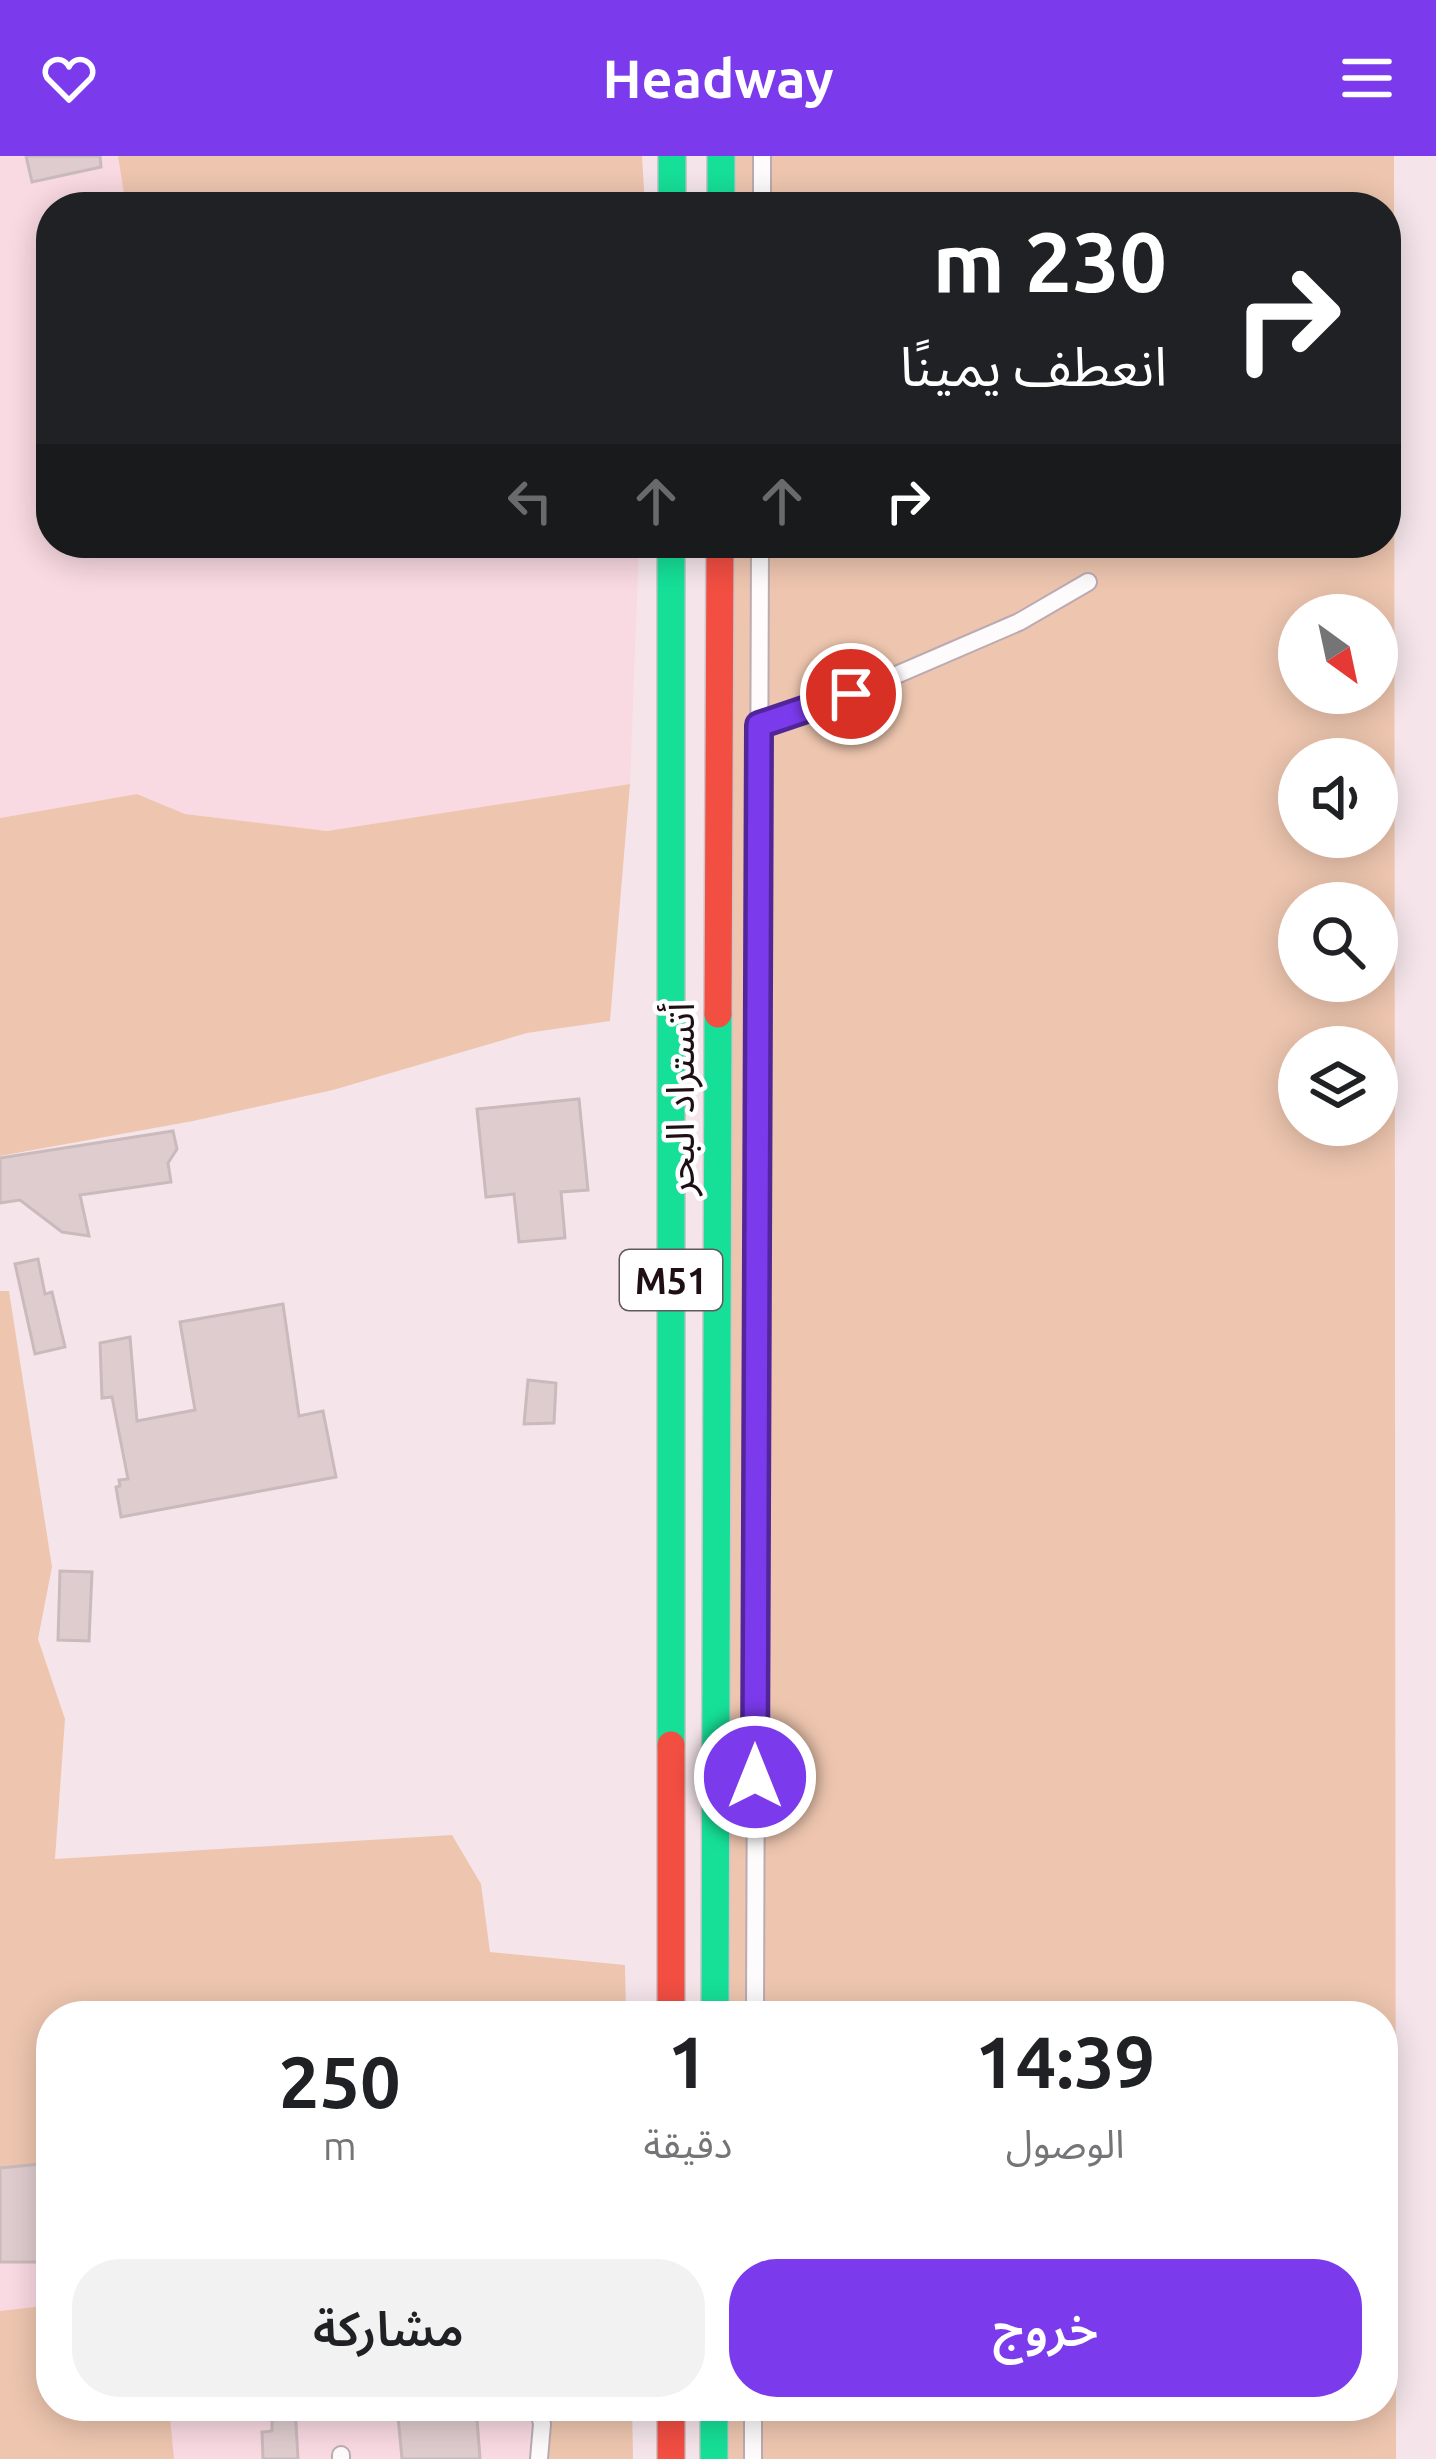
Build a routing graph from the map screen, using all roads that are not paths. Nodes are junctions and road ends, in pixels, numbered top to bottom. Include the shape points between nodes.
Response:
1 (672, 156) edge
2 (721, 156) edge
3 (762, 156) edge
4 (672, 192) edge
5 (721, 192) edge
6 (761, 192) edge
7 (671, 558) edge
8 (720, 558) edge
9 (760, 558) edge
10 (1088, 582) dead end
11 (759, 725) junction
12 (671, 2001) edge
13 (715, 2001) edge
14 (755, 2001) edge
15 (541, 2421) edge
16 (671, 2421) edge
17 (714, 2421) edge
18 (753, 2421) edge
19 (538, 2459) edge
20 (671, 2459) edge
21 (714, 2459) edge
22 (753, 2459) edge

1 - 4 highway
2 - 5 highway
3 - 6 lane
7 - 12 highway, أتستراد البحر / M51
8 - 13 highway, أتستراد البحر / M51
9 - 11 lane
10 - 11 lane via 1019,622 829,704
11 - 14 lane
15 - 19 lane
16 - 20 highway
17 - 21 highway
18 - 22 lane

